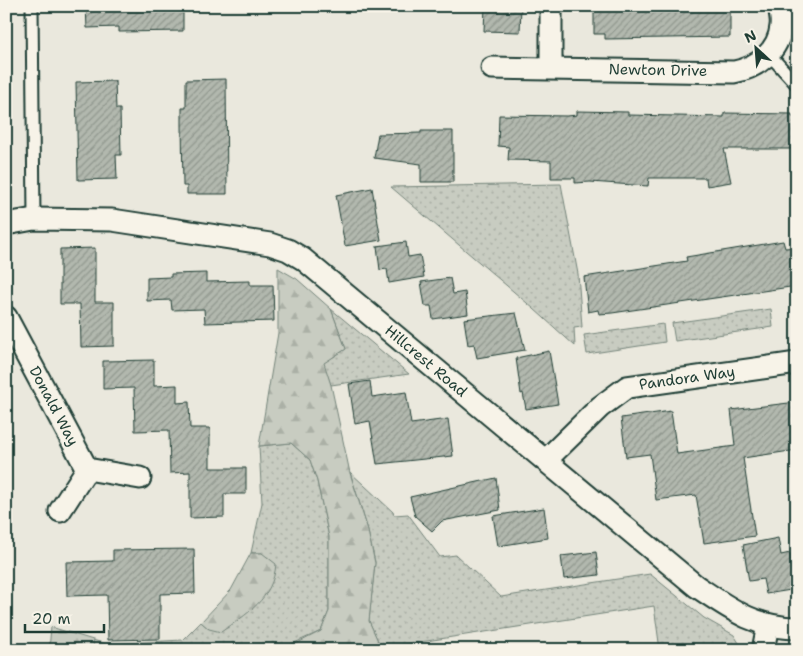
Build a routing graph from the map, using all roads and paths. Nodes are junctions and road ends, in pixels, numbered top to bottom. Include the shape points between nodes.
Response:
1 (32, 6) edge
2 (551, 6) edge
3 (780, 6) edge
4 (768, 53) junction
5 (492, 68) dead end
6 (551, 68) junction
7 (797, 85) edge
8 (34, 219) junction
9 (6, 224) edge
10 (6, 317) edge
11 (797, 363) edge
12 (546, 460) junction
13 (87, 469) junction
14 (140, 478) dead end
15 (60, 511) dead end
16 (768, 625) junction
17 (797, 628) edge
18 (764, 650) edge

1 - 8 lane
2 - 6 street
3 - 4 street, Newton Drive via 781,26
4 - 6 street, Newton Drive via 755,65 734,72
4 - 7 lane
5 - 6 street, Newton Drive
8 - 9 street, Hillcrest Road
8 - 12 street, Hillcrest Road via 112,220 270,244 288,250
10 - 13 street, Donald Way
11 - 12 street, Pandora Way via 627,387 600,407
12 - 16 street, Hillcrest Road via 696,586 739,615
13 - 14 street
13 - 15 street
16 - 17 street, Hillcrest Road
16 - 18 street

